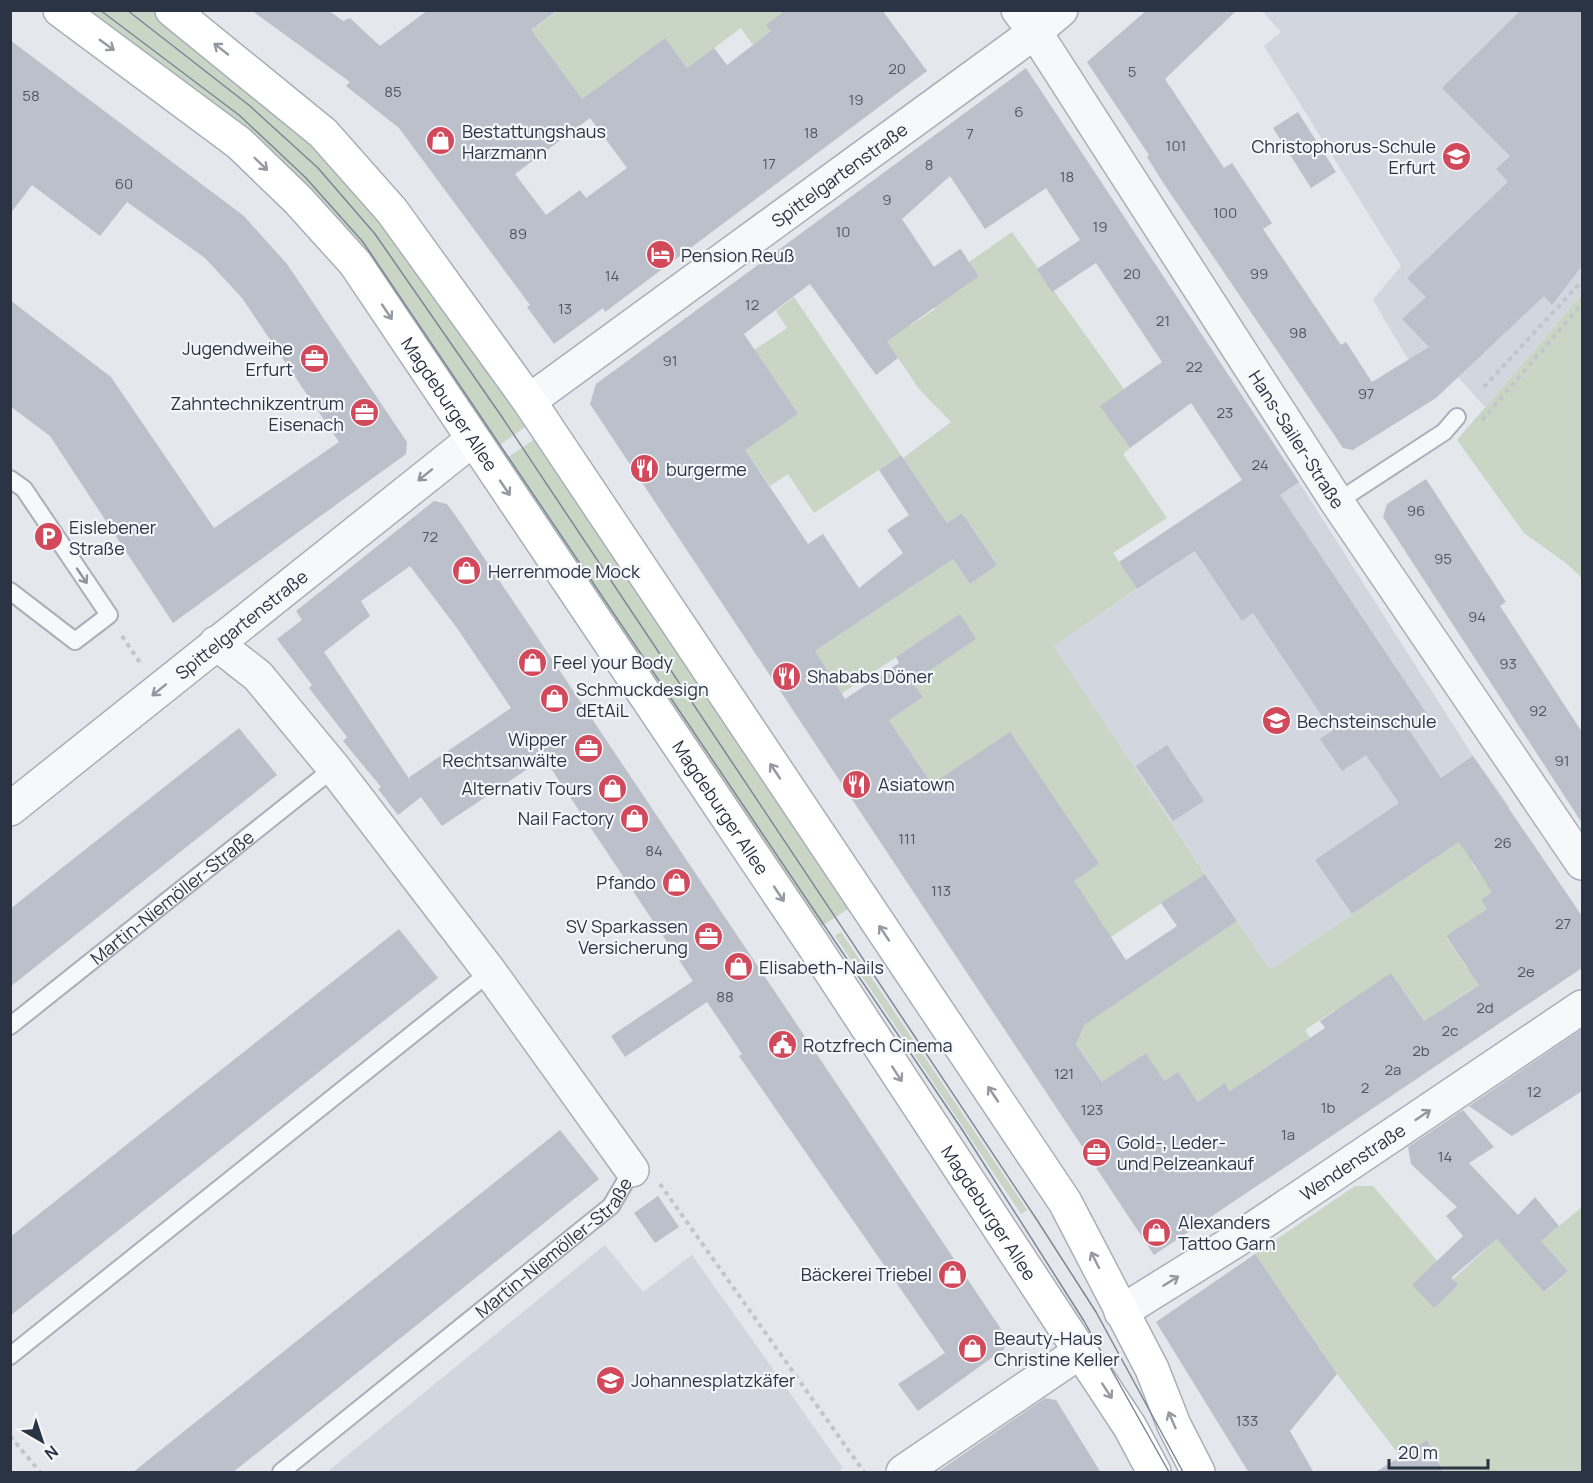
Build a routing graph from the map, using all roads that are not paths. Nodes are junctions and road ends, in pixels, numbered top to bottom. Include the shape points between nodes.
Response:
1 (60, 10) edge
2 (172, 10) edge
3 (1061, 10) edge
4 (1027, 21) edge
5 (529, 401) junction
6 (1457, 417) dead end
7 (472, 440) junction
8 (10, 479) edge
9 (1337, 502) junction
10 (10, 591) edge
11 (216, 643) junction
12 (334, 768) junction
13 (10, 809) edge
14 (1582, 863) edge
15 (490, 972) junction
16 (1582, 1007) edge
17 (10, 1026) edge
18 (632, 1170) joint
19 (1121, 1312) junction
20 (1081, 1351) junction
21 (10, 1356) edge
22 (281, 1473) edge
23 (903, 1473) edge
24 (1154, 1473) edge
25 (1198, 1473) edge

1 -> 7 main road, Magdeburger Allee via 239,142 298,200 355,263
5 -> 2 main road via 392,211 323,134
3 - 4 street, Spittelgartenstraße
4 - 5 street, Spittelgartenstraße
4 - 9 street, Hans-Sailer-Straße
19 -> 5 main road via 1065,1202
6 - 9 lane via 1444,432
7 -> 11 street, Spittelgartenstraße
7 -> 20 main road, Magdeburger Allee via 661,716
8 -> 10 lane via 24,489 109,615 75,641
9 - 14 street, Hans-Sailer-Straße
11 - 12 street, Martin-Niemöller-Straße via 258,676
11 -> 13 street, Spittelgartenstraße
12 - 15 street, Martin-Niemöller-Straße
12 - 17 lane, Martin-Niemöller-Straße
15 - 18 street, Martin-Niemöller-Straße
15 - 21 lane
19 -> 16 street, Wendenstraße via 1245,1234
18 - 22 lane, Martin-Niemöller-Straße via 612,1206
25 -> 19 main road via 1152,1369
20 - 23 street
20 -> 24 main road, Magdeburger Allee via 1130,1427

